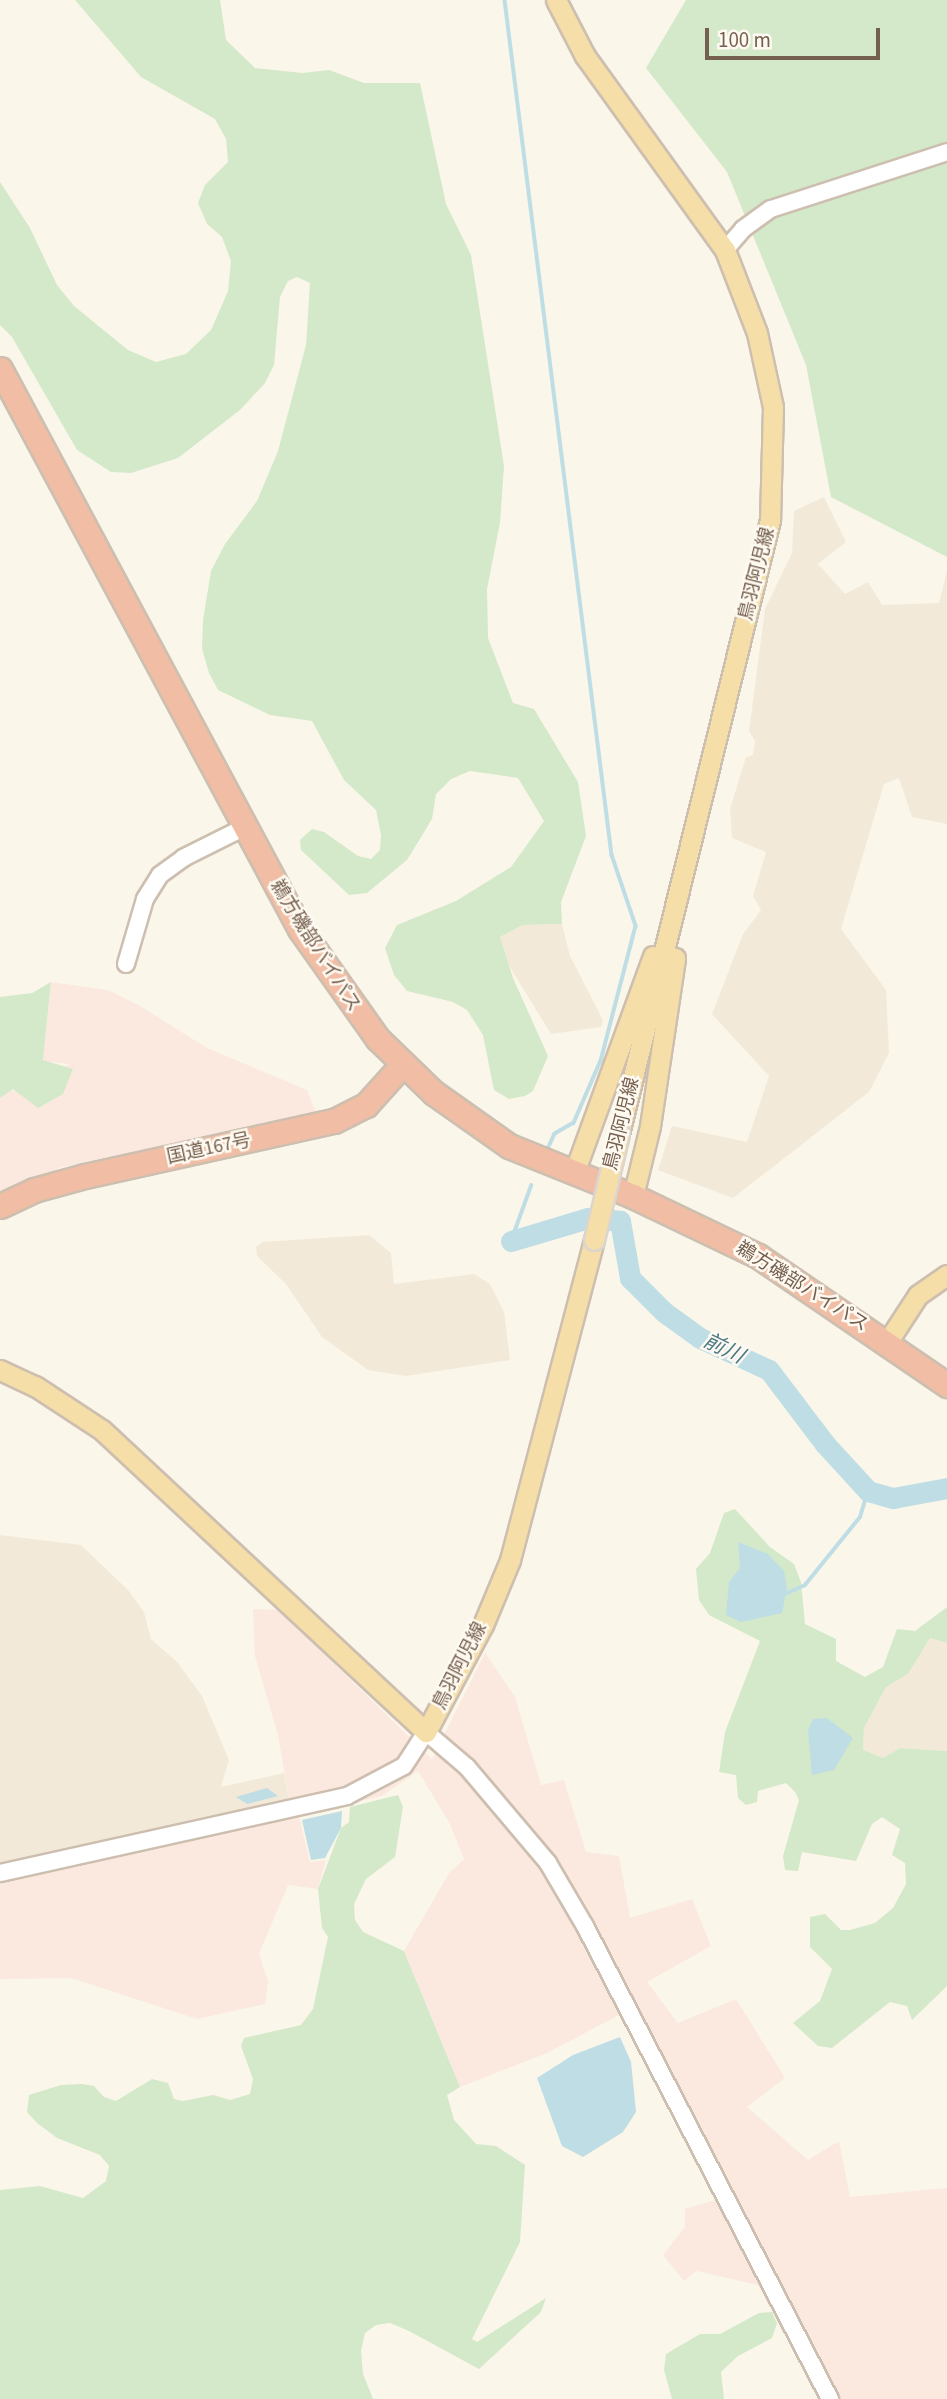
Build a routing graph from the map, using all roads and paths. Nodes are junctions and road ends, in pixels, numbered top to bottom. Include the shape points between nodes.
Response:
1 (556, 0) edge
2 (947, 152) edge
3 (725, 250) junction
4 (0, 369) edge
5 (245, 827) junction
6 (688, 860) junction
7 (126, 964) dead end
8 (402, 1065) junction
9 (574, 1173) junction
10 (633, 1196) junction
11 (0, 1206) edge
12 (947, 1275) edge
13 (888, 1341) junction
14 (0, 1370) edge
15 (947, 1385) edge
16 (426, 1731) junction
17 (0, 1873) edge
18 (830, 2399) edge

1 - 3 main road, 鳥羽阿児線 via 585,56
2 - 3 street via 771,209 743,229
3 - 6 main road, 鳥羽阿児線 via 757,333 773,407 774,482 770,520
4 - 5 highway, 鵜方磯部バイパス
5 - 7 street via 160,875 145,899
5 - 8 highway, 鵜方磯部バイパス via 331,978
6 - 9 main road
6 - 10 main road via 650,1126
6 - 16 main road, 鳥羽阿児線, bridge via 510,1560 483,1625
8 - 9 highway, 鵜方磯部バイパス via 467,1120 509,1146
8 - 11 highway, 国道167号 via 366,1105 334,1121 85,1175
9 - 10 highway, 鵜方磯部バイパス
10 - 13 highway, 鵜方磯部バイパス via 758,1256
12 - 13 main road via 918,1295
13 - 15 highway, 鵜方磯部バイパス
14 - 16 main road, 鳥羽阿児線 via 35,1386 102,1430
16 - 17 street via 404,1766 347,1796
16 - 18 street via 483,1784 548,1863 586,1926

